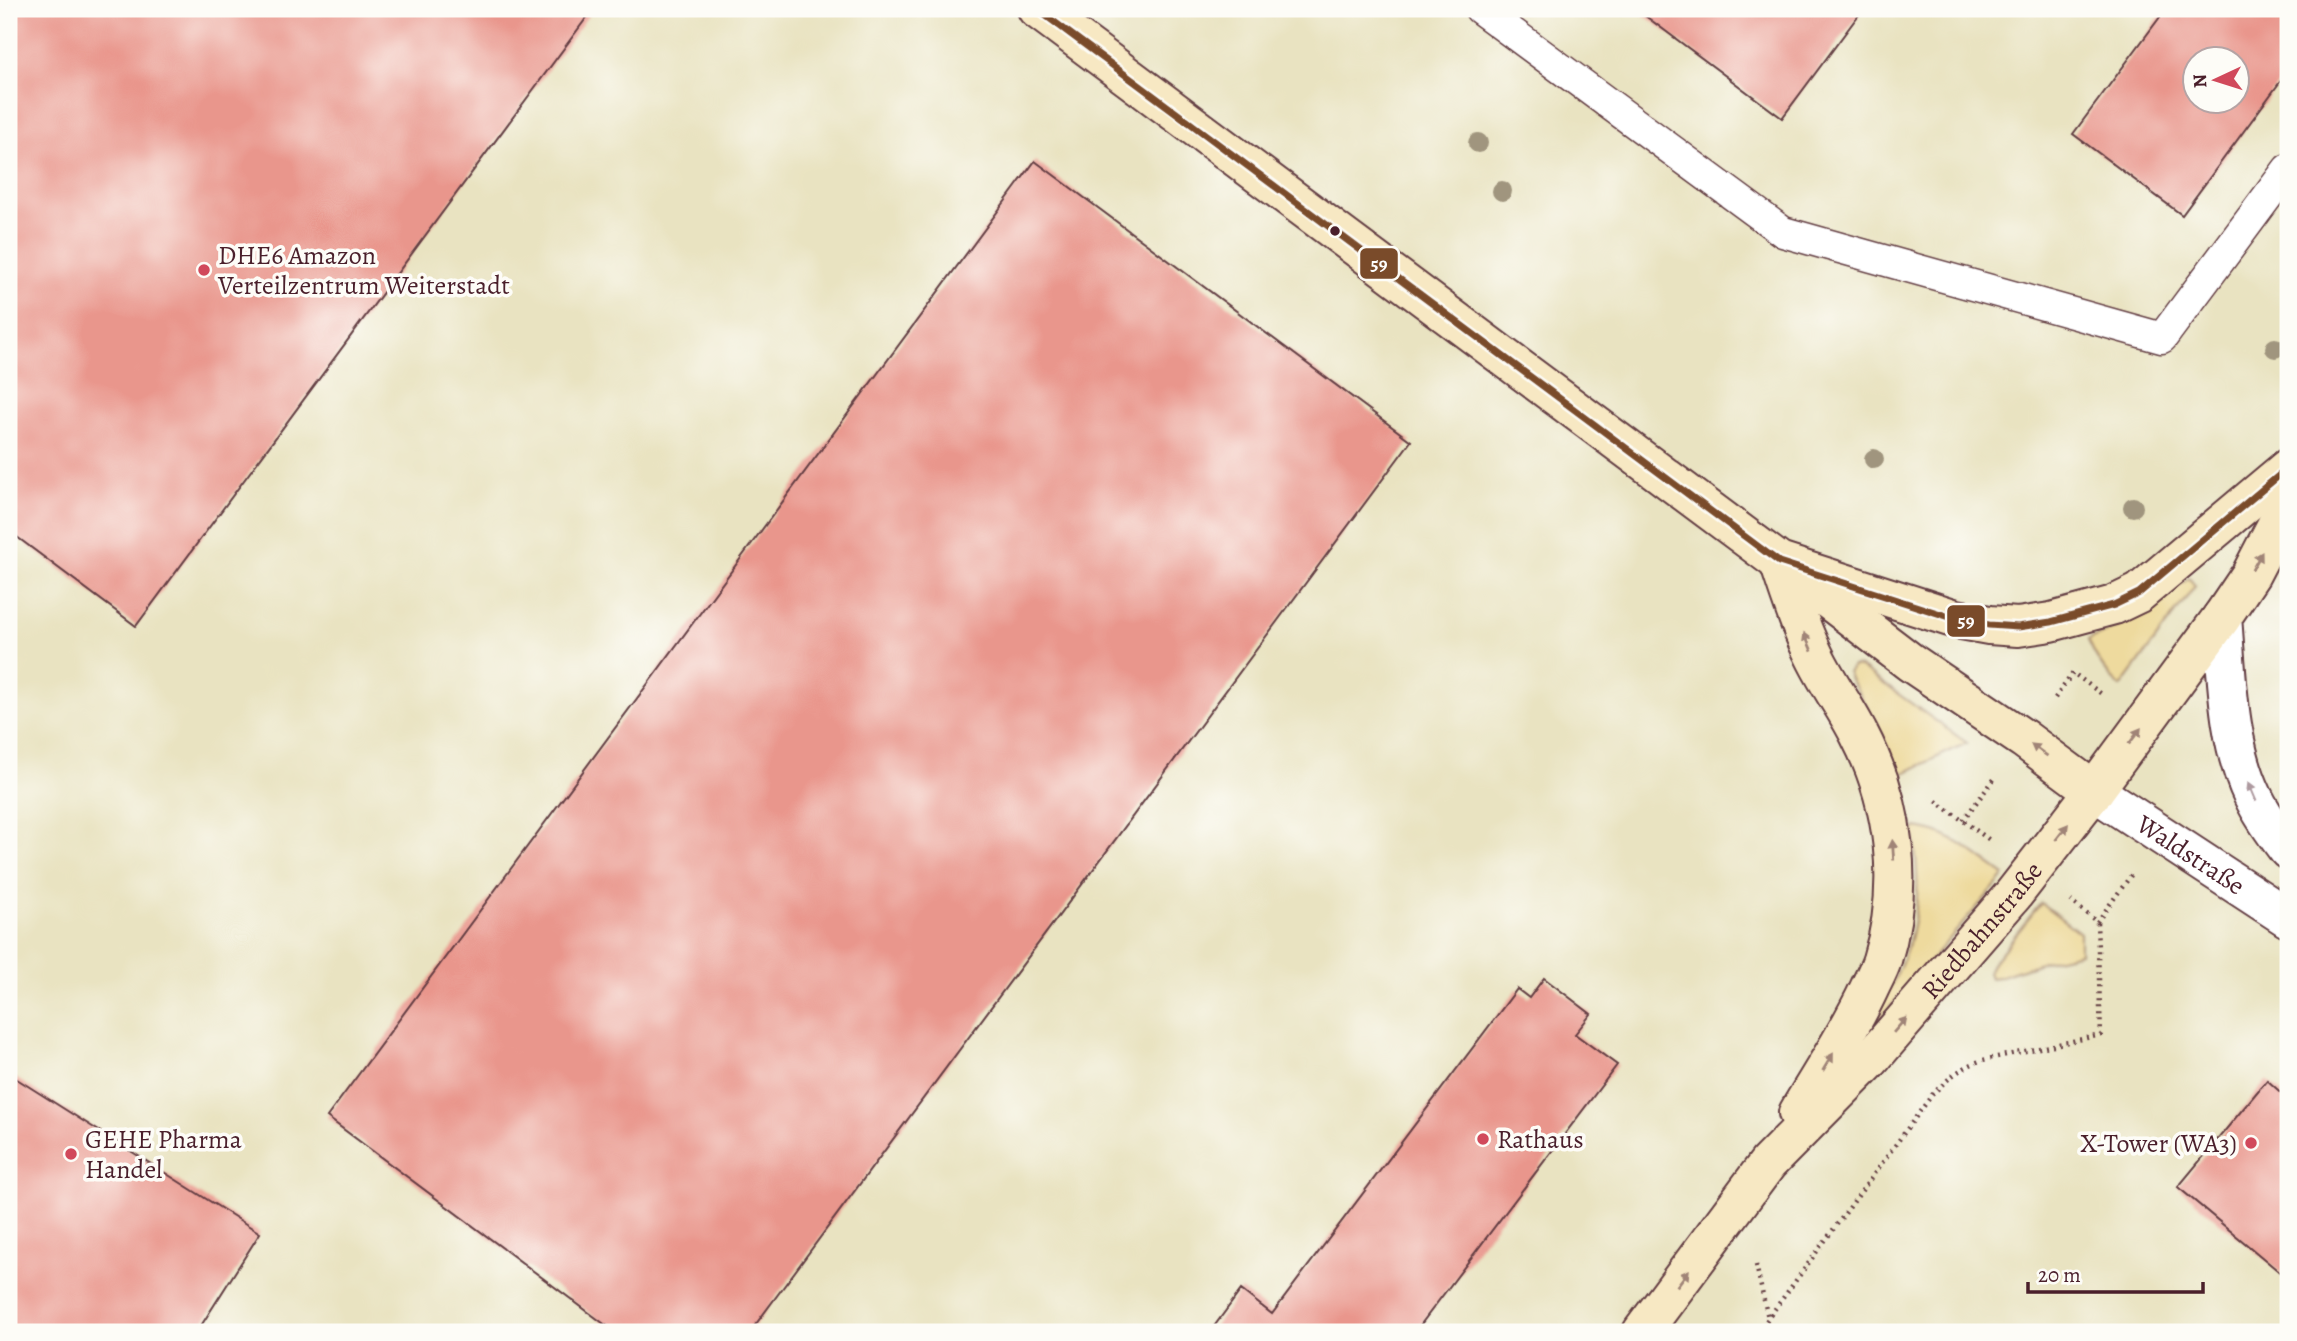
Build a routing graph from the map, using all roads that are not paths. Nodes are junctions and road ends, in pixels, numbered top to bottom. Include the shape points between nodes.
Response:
1 (1037, 9) edge
2 (1480, 9) edge
3 (2288, 169) edge
4 (2288, 468) edge
5 (2288, 503) edge
6 (1779, 562) junction
7 (2222, 617) junction
8 (2094, 790) junction
9 (2288, 850) edge
10 (2288, 918) edge
11 (1768, 1163) junction
12 (1642, 1332) edge

1 - 6 main road
2 - 3 lane via 1783,232 2162,338
4 - 6 main road via 2139,593 2114,605 2051,622 2018,627 1956,619
7 -> 5 main road, Riedbahnstraße
8 -> 6 main road via 1909,662
11 -> 6 main road via 1858,1013 1882,962 1893,916 1895,881 1889,818 1874,769 1812,653
8 -> 7 main road, Riedbahnstraße
9 -> 7 street via 2252,796 2240,760
8 - 10 street, Waldstraße
11 -> 8 main road, Riedbahnstraße via 1870,1060 2013,895
12 -> 11 main road, Riedbahnstraße

